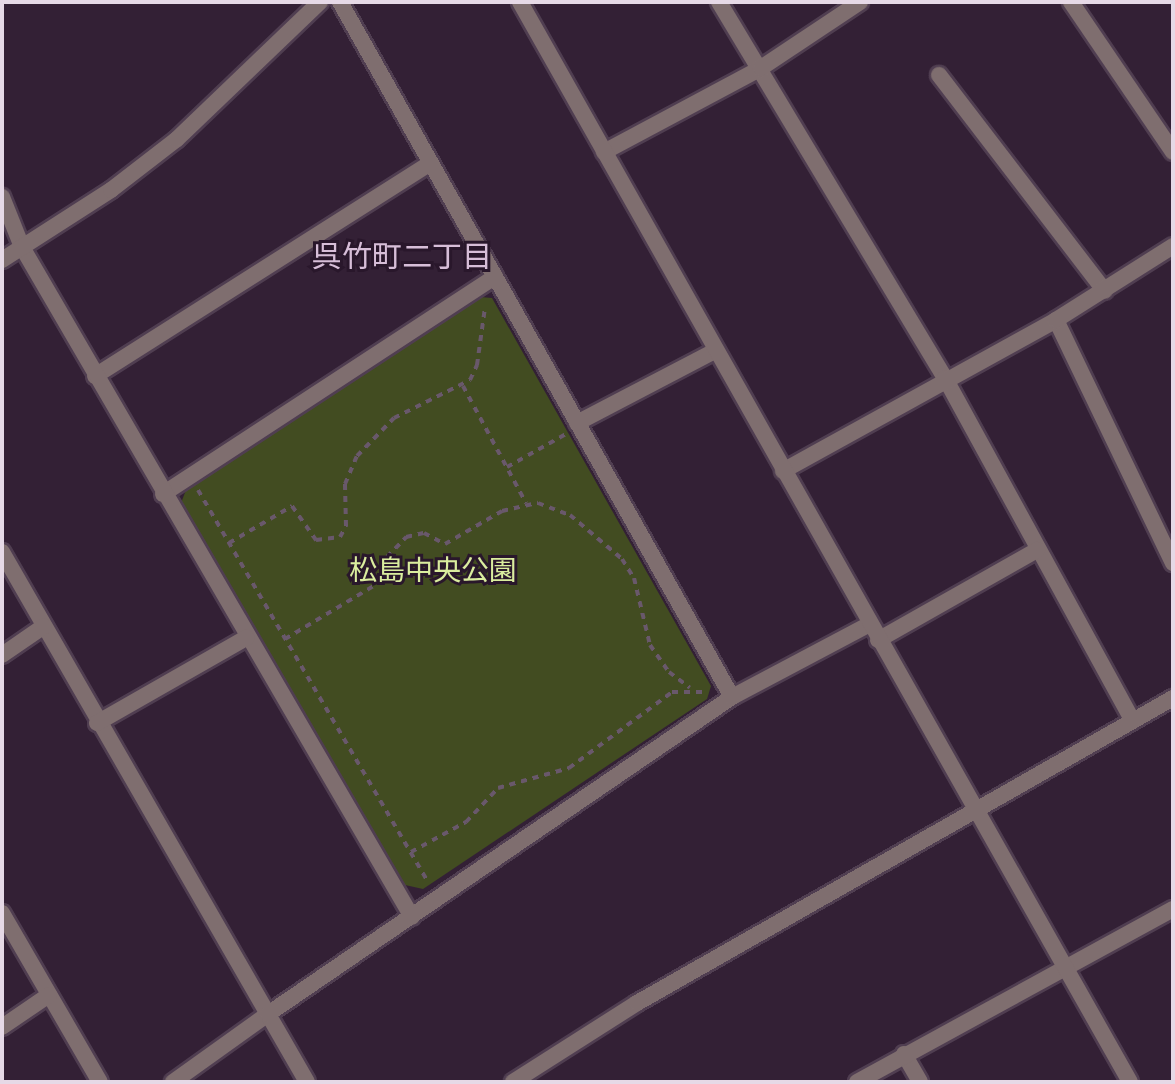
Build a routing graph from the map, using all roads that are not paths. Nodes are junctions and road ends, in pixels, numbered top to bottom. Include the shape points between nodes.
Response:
1 (320, 2) edge
2 (340, 2) edge
3 (520, 2) edge
4 (719, 2) edge
5 (860, 2) edge
6 (1071, 2) edge
7 (761, 68) junction
8 (939, 75) dead end
9 (604, 152) junction
10 (1173, 152) edge
11 (430, 163) junction
12 (2, 197) edge
13 (1173, 246) edge
14 (22, 247) junction
15 (2, 260) edge
16 (495, 277) junction
17 (1105, 291) junction
18 (1056, 320) junction
19 (715, 351) junction
20 (95, 376) junction
21 (945, 378) junction
22 (573, 428) junction
23 (783, 471) junction
24 (163, 494) junction
25 (1037, 550) junction
26 (2, 552) edge
27 (1173, 563) edge
28 (870, 624) junction
29 (44, 626) junction
30 (246, 638) junction
31 (878, 640) junction
32 (2, 655) edge
33 (732, 697) junction
34 (1173, 698) edge
35 (1133, 721) junction
36 (97, 723) junction
37 (976, 811) junction
38 (1173, 909) edge
39 (2, 913) edge
40 (412, 917) junction
41 (1066, 970) junction
42 (49, 995) junction
43 (268, 1014) junction
44 (2, 1027) edge
45 (904, 1054) junction
46 (100, 1082) edge
47 (173, 1082) edge
48 (307, 1082) edge
49 (513, 1082) edge
50 (857, 1082) edge
51 (920, 1082) edge
52 (1130, 1082) edge

1 - 14 street via 177,139 111,190
2 - 11 street
3 - 9 street
4 - 7 street
5 - 7 street
6 - 10 street
7 - 9 street
7 - 21 street
8 - 17 street
9 - 19 street
11 - 16 street
11 - 20 street
12 - 14 street
13 - 17 street
14 - 15 street
14 - 20 street
16 - 22 street
16 - 24 street
17 - 18 street
18 - 21 street
18 - 27 street
19 - 22 street
19 - 23 street
20 - 24 street
21 - 23 street
21 - 25 street
22 - 33 street
23 - 28 street
24 - 30 street
25 - 31 street
25 - 35 street
26 - 29 street
28 - 31 street
28 - 33 street
29 - 32 street
29 - 36 street
30 - 36 street
30 - 40 street
31 - 37 street
33 - 40 street
34 - 35 street
35 - 37 street
36 - 43 street
37 - 41 street
37 - 49 street via 637,1003
38 - 41 street
39 - 42 street
40 - 43 street
41 - 45 street
41 - 52 street
42 - 44 street
42 - 46 street
43 - 47 street
43 - 48 street
45 - 50 street
45 - 51 street

